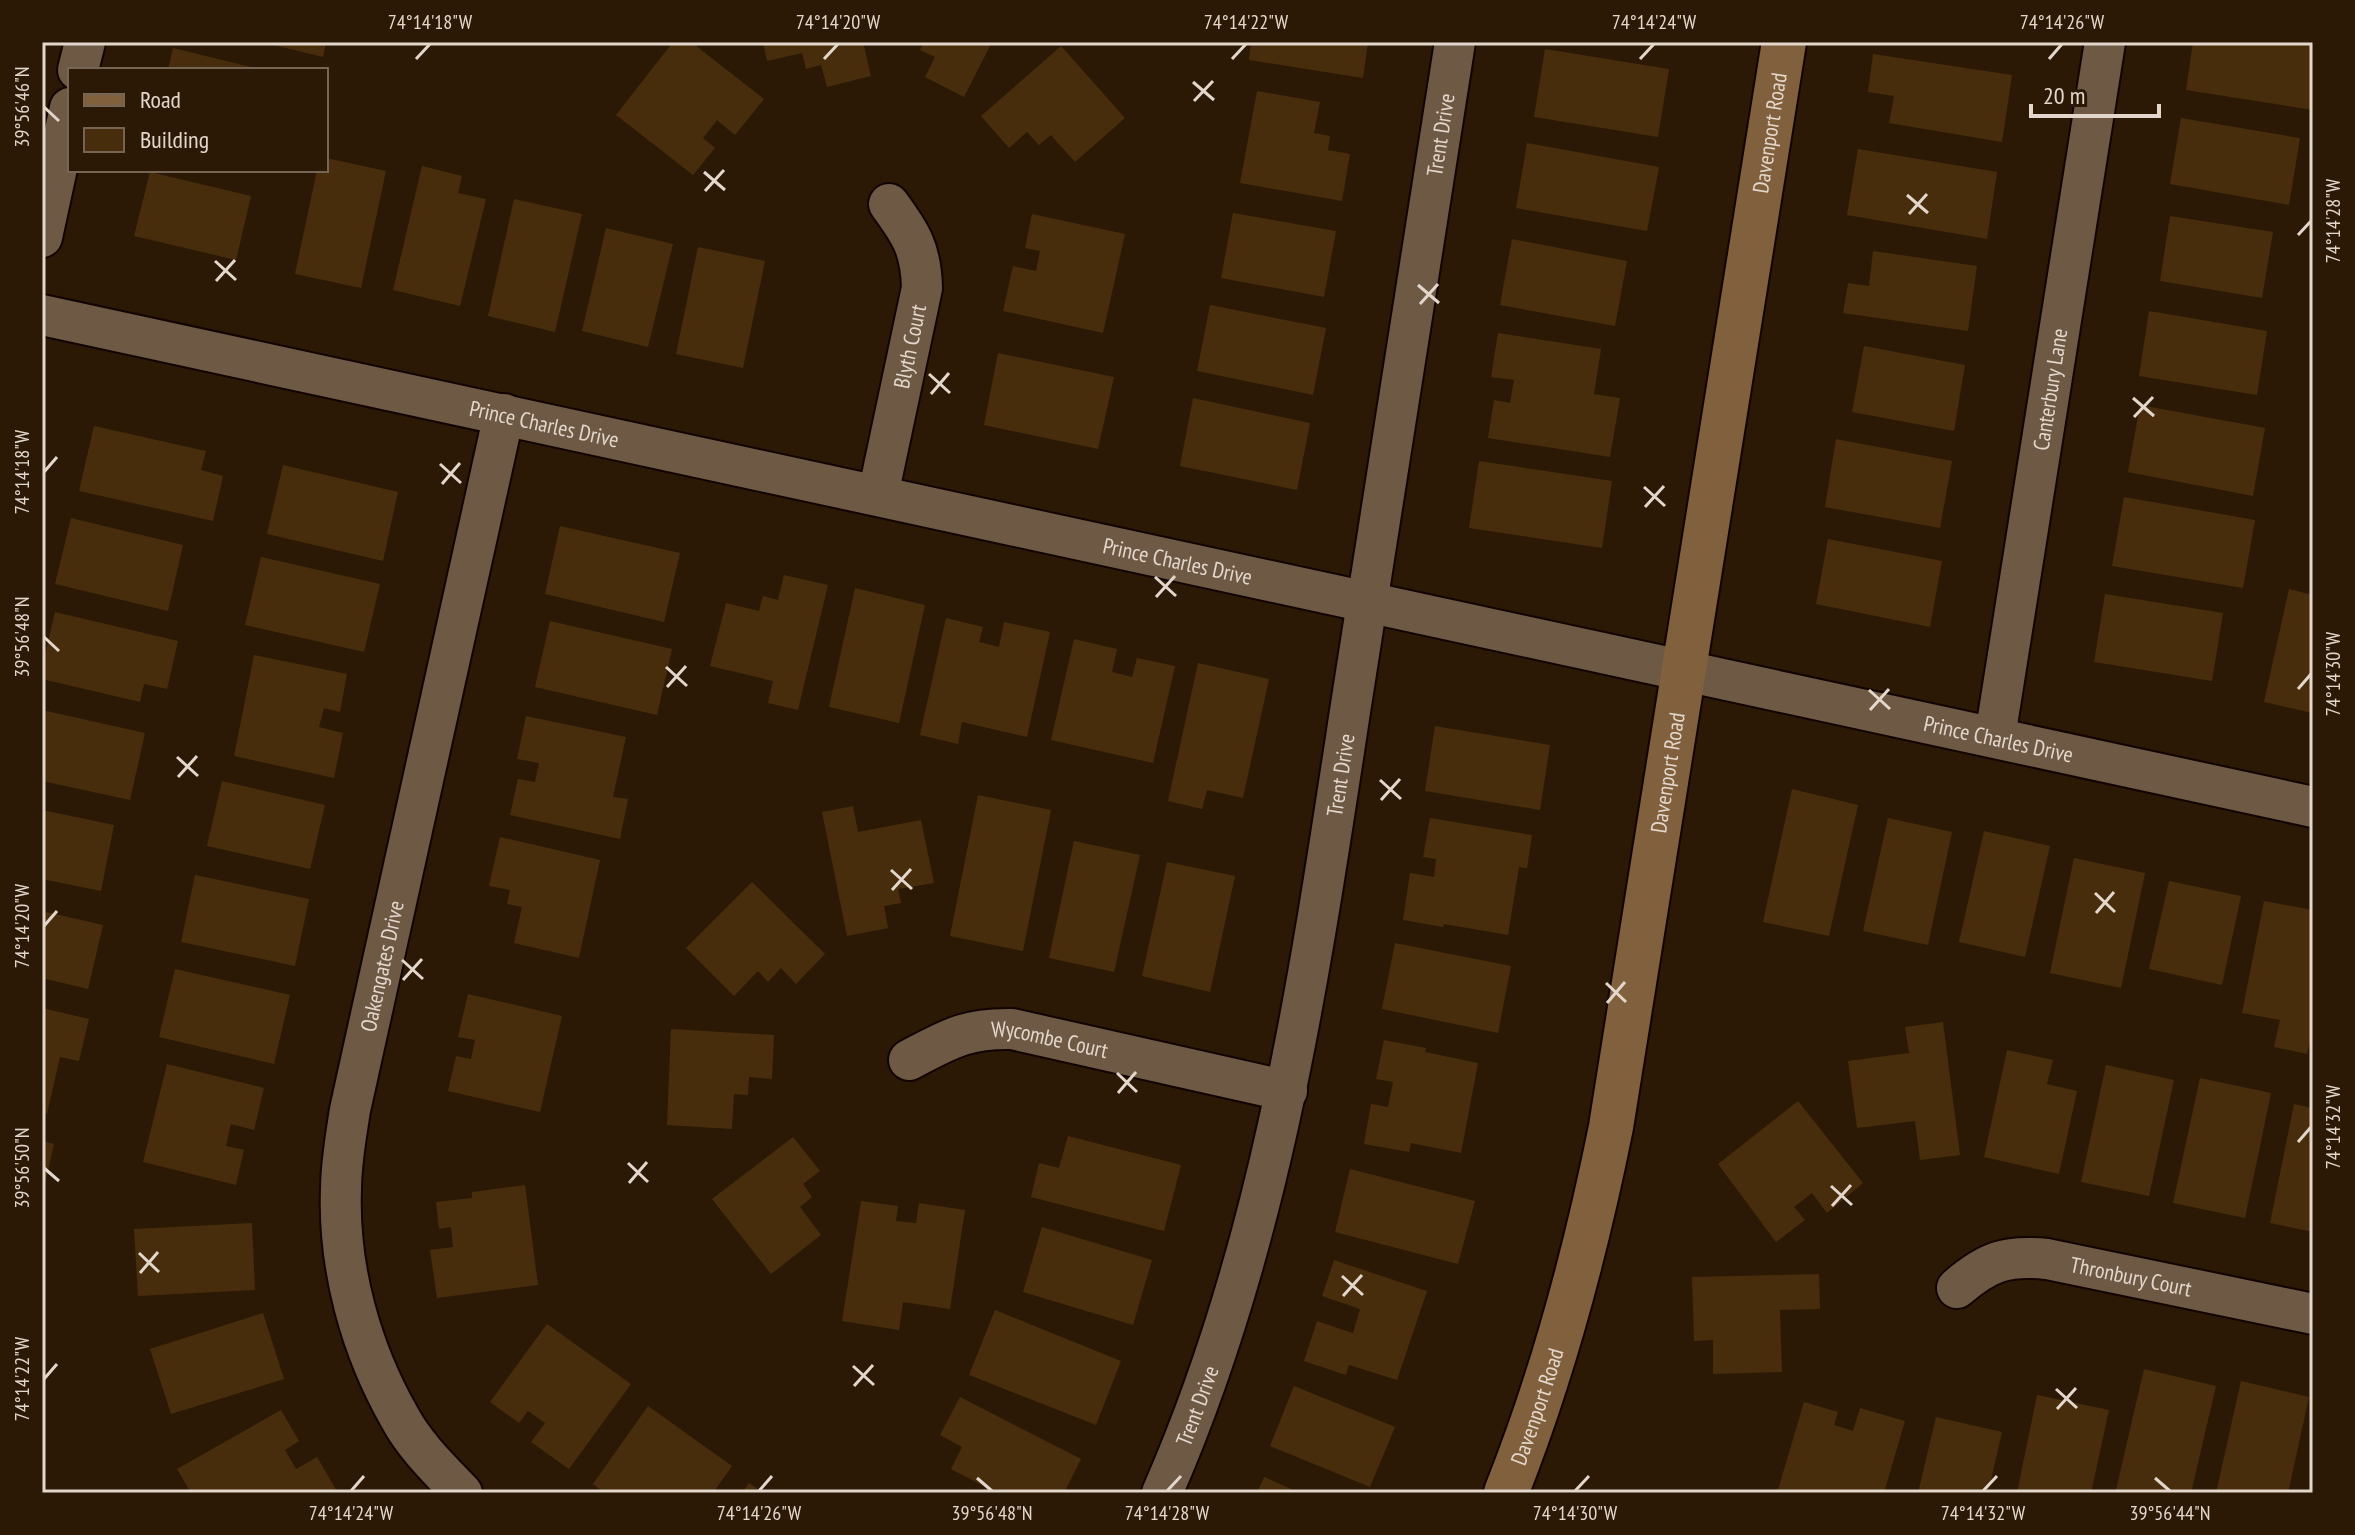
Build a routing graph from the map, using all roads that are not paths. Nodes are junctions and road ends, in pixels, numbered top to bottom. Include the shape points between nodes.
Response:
1 (85, 42) edge
2 (1455, 42) edge
3 (1784, 42) edge
4 (2105, 42) edge
5 (78, 68) edge
6 (68, 117) edge
7 (889, 204) dead end
8 (42, 237) edge
9 (42, 315) edge
10 (504, 414) junction
11 (878, 495) junction
12 (1366, 602) junction
13 (1685, 670) junction
14 (1995, 737) junction
15 (2313, 807) edge
16 (909, 1060) dead end
17 (1287, 1091) junction
18 (1957, 1288) dead end
19 (2313, 1314) edge
20 (462, 1493) edge
21 (1162, 1493) edge
22 (1506, 1493) edge

1 - 5 street
2 - 12 street, Trent Drive
3 - 13 street, Davenport Road
4 - 14 street, Canterbury Lane
6 - 8 street
7 - 11 street, Blyth Court via 913,237 922,288
9 - 10 street, Prince Charles Drive
10 - 11 street, Prince Charles Drive
10 - 20 street, Oakengates Drive via 350,1110 341,1189 348,1279 378,1374 400,1420
11 - 12 street, Prince Charles Drive
12 - 13 street, Prince Charles Drive
12 - 17 street, Trent Drive
13 - 14 street, Prince Charles Drive
13 - 22 street, Davenport Road via 1598,1191 1548,1376
14 - 15 street, Prince Charles Drive
16 - 17 street, Wycombe Court via 957,1035 1012,1029
17 - 21 street, Trent Drive via 1231,1309
18 - 19 street, Thronbury Court via 1990,1263 2019,1256

